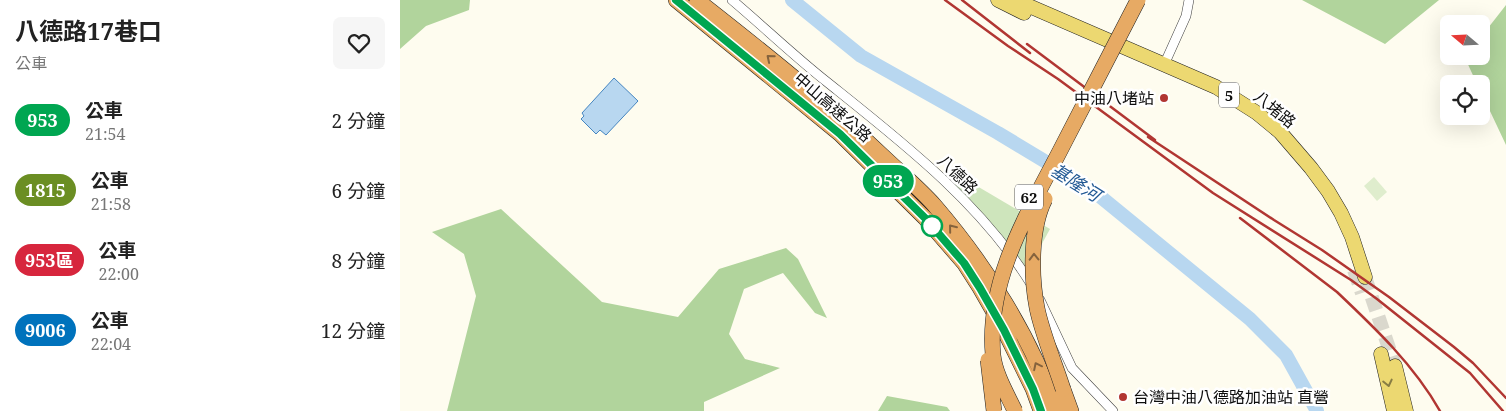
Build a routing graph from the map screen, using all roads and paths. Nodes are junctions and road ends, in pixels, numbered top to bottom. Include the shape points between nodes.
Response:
1 (676, 0) edge
2 (697, 0) edge
3 (732, 0) edge
4 (998, 0) edge
5 (1016, 0) edge
6 (1131, 0) edge
7 (1138, 0) edge
8 (1142, 0) edge
9 (1148, 0) edge
10 (1188, 0) edge
11 (1164, 65) junction
12 (1381, 354) dead end
13 (1395, 366) tunnel mouth
14 (994, 411) edge
15 (1004, 411) edge
16 (1015, 411) edge
17 (1041, 411) edge
18 (1056, 411) edge
19 (1071, 411) edge
20 (1113, 411) edge
21 (1394, 411) edge
22 (1406, 411) edge

1 - 17 highway, 中山高速公路 via 840,134 925,218 964,263 980,288 1004,330
18 -> 2 highway, 中山高速公路 via 1022,334 992,282 934,205 845,120
3 - 20 street, 八德路 via 960,195 1017,262 1043,306 1072,368
4 - 11 main road, 八堵路 / 5 via 1212,94 1252,120 1274,138 1321,196 1360,273 1352,237 1341,213 1311,168 1280,132 1216,87
5 - 11 main road, 八堵路 / 5
6 - 14 highway, 62, bridge via 1028,198 1000,267 989,317 988,355
7 - 16 highway, bridge via 1012,244 997,296 993,356
8 - 15 highway, 62, bridge via 1034,210 1020,245 1002,314 1000,366
19 -> 9 highway, bridge via 1037,308 1035,227 1039,211
10 - 11 street via 1186,16
12 -> 21 main road
13 - 22 main road

